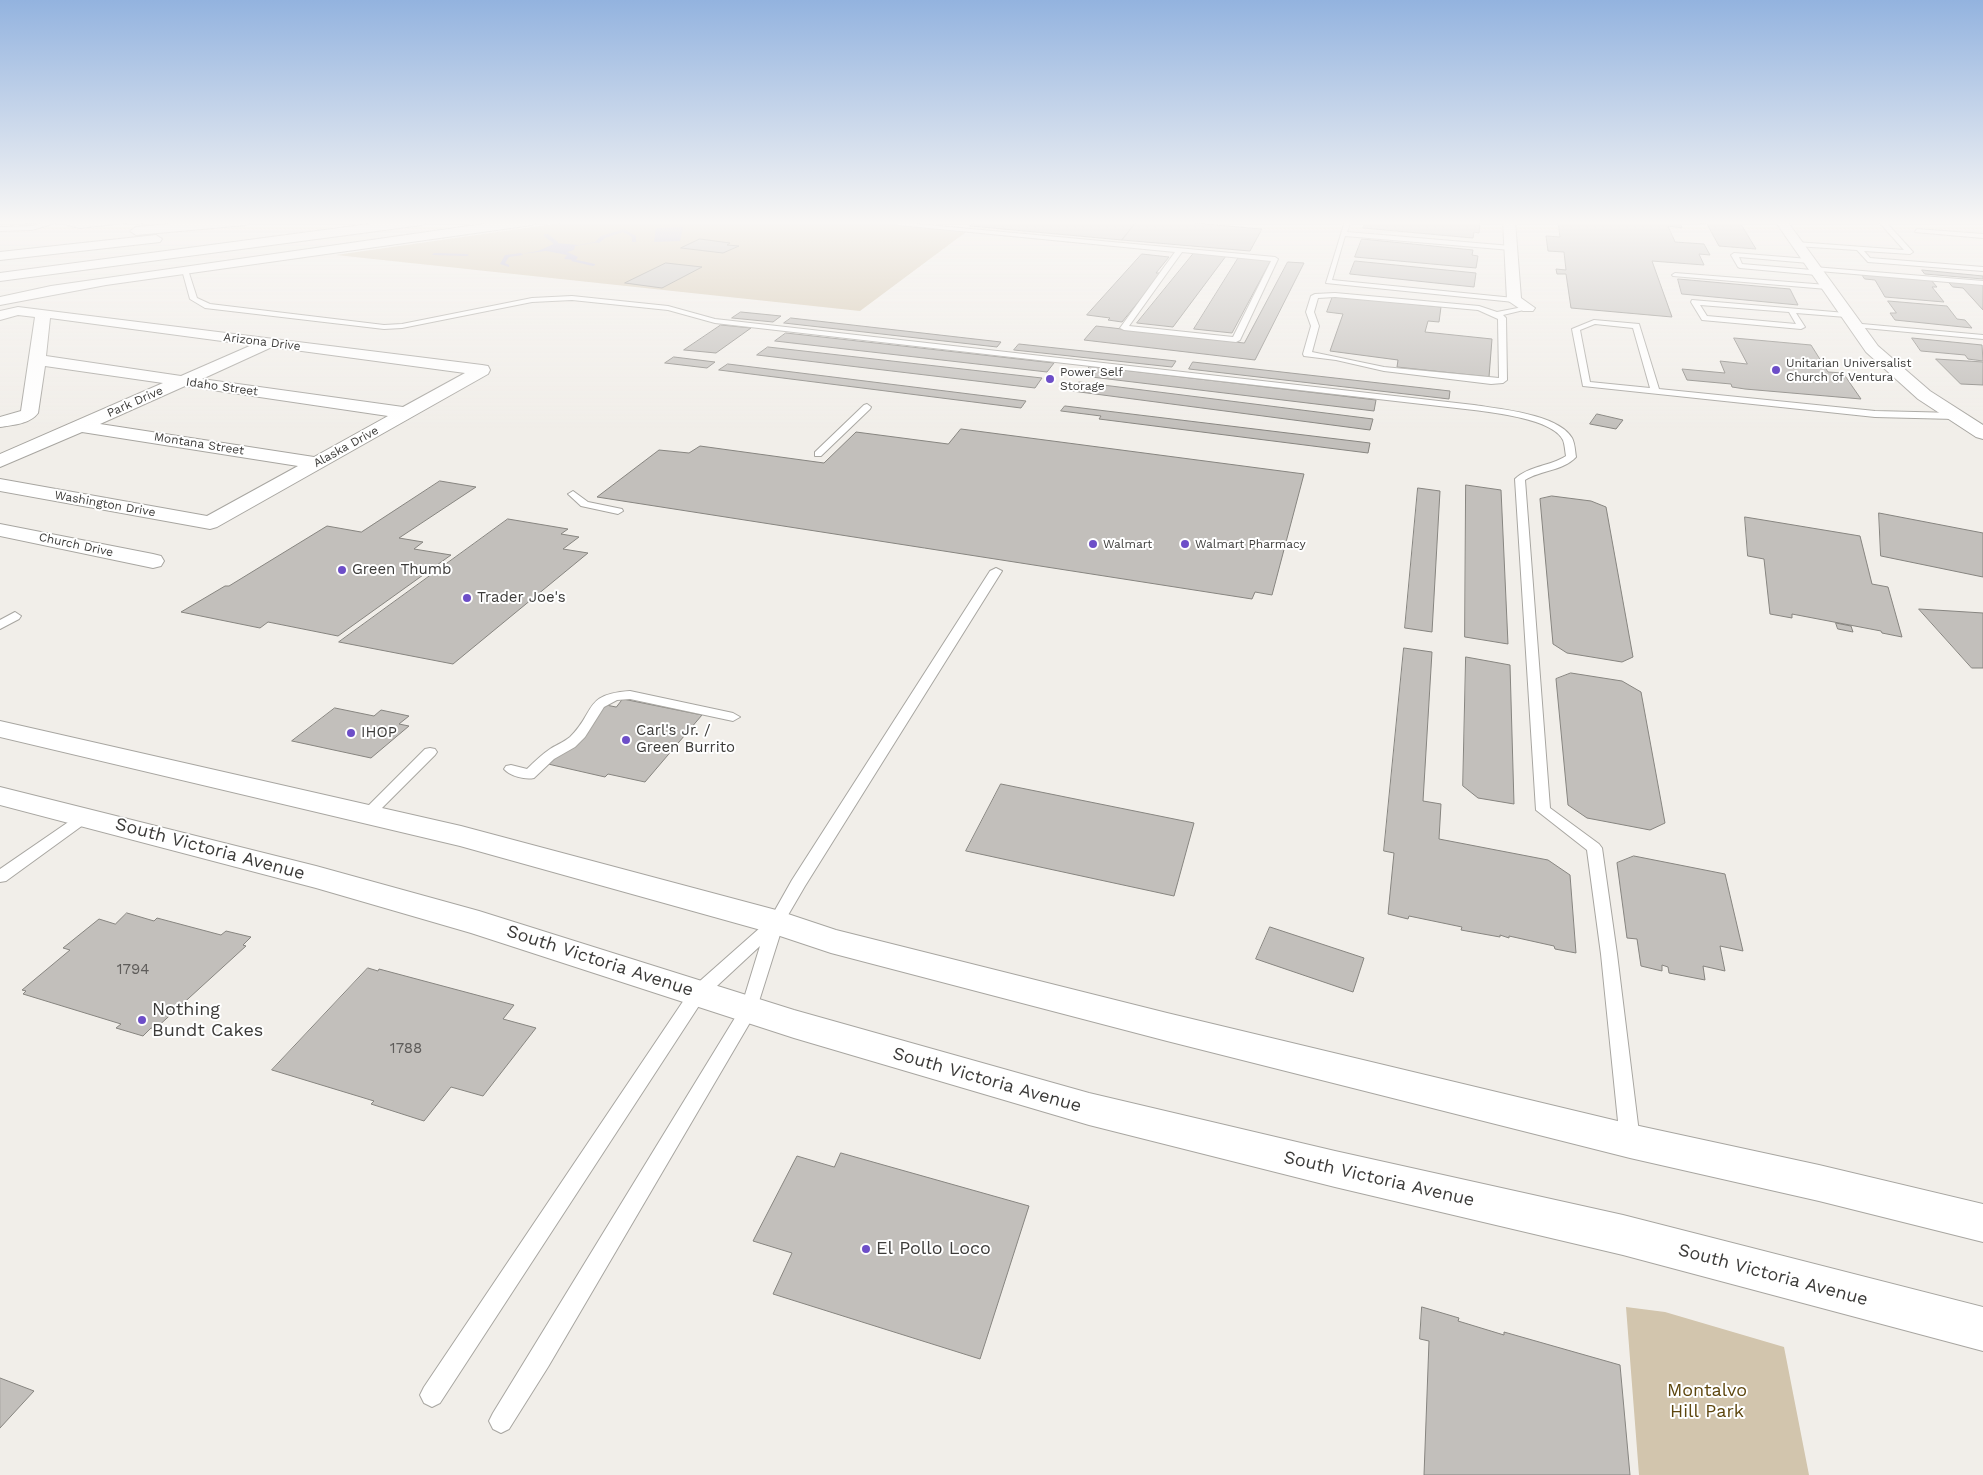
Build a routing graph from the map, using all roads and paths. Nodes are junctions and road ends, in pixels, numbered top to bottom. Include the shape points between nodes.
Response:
1 (52, 290) edge
2 (191, 290) edge
3 (1151, 290) edge
4 (1260, 290) edge
5 (1409, 290) edge
6 (1513, 290) edge
7 (1829, 290) edge
8 (1514, 300) junction
9 (0, 301) edge
10 (1528, 308) joint
11 (1791, 310) junction
12 (42, 313) junction
13 (1497, 314) junction
14 (0, 316) edge
15 (1850, 320) junction
16 (1983, 337) edge
17 (269, 343) junction
18 (38, 360) junction
19 (482, 370) joint
20 (182, 381) junction
21 (1655, 391) junction
22 (867, 407) dead end
23 (406, 413) junction
24 (1955, 416) junction
25 (0, 422) edge
26 (81, 426) junction
27 (1983, 433) edge
28 (818, 454) dead end
29 (0, 461) edge
30 (317, 463) junction
31 (0, 485) edge
32 (573, 494) dead end
33 (618, 511) dead end
34 (210, 523) joint
35 (0, 530) edge
36 (152, 561) dead end
37 (996, 571) dead end
38 (15, 616) dead end
39 (0, 625) edge
40 (733, 717) dead end
41 (0, 729) edge
42 (430, 752) dead end
43 (511, 769) dead end
44 (0, 796) edge
45 (369, 813) junction
46 (85, 817) junction
47 (0, 877) edge
48 (776, 922) junction
49 (698, 993) junction
50 (749, 1010) junction
51 (1630, 1141) junction
52 (1983, 1223) edge
53 (1983, 1329) edge
54 (432, 1395) dead end
55 (501, 1421) dead end

1 - 9 main road
2 - 51 lane via 194,299 208,306 372,327 402,326 532,300 572,298 668,308 715,321 1448,404 1528,417 1562,431 1568,438 1571,457 1520,479 1543,810 1594,848
3 - 4 lane via 1124,328 1236,340
5 - 8 lane
6 - 8 main road
7 - 15 main road
8 - 10 main road
10 - 13 lane
11 - 11 lane via 1772,308 1696,302 1704,318 1801,327
11 - 15 lane
12 - 14 main road, Arizona Drive via 18,311
12 - 17 main road, Arizona Drive
12 - 18 main road
13 - 13 lane via 1478,308 1324,294 1315,296 1310,312 1315,326 1307,354 1384,369 1503,380 1502,318
15 - 16 lane
15 - 24 main road via 1872,349 1892,368
17 - 19 main road, Arizona Drive
17 - 20 main road, Park Drive
18 - 20 main road, Idaho Street
18 - 25 main road via 29,413
19 - 23 main road, Alaska Drive
20 - 23 main road, Idaho Street
20 - 26 main road, Park Drive
21 - 21 lane via 1586,384 1576,329 1594,322 1636,326
21 - 24 lane via 1875,414
22 - 28 lane
23 - 30 main road, Alaska Drive
24 - 27 main road
26 - 29 main road, Park Drive
26 - 30 main road, Montana Street
30 - 34 main road, Alaska Drive
31 - 34 main road, Washington Drive
32 - 33 lane via 585,504
35 - 36 main road, Church Drive
37 - 48 lane
38 - 39 lane
40 - 43 lane via 620,695 593,709 584,730 572,742 552,753 530,775
41 - 45 main road
42 - 45 lane
44 - 46 main road, South Victoria Avenue
45 - 48 main road
46 - 47 lane
46 - 49 main road, South Victoria Avenue via 470,920
48 - 49 lane
48 - 50 lane
48 - 51 main road via 831,941 1129,1018
49 - 50 main road, South Victoria Avenue
49 - 54 lane
50 - 53 main road, South Victoria Avenue via 1089,1109 1335,1170 1623,1235
50 - 55 lane
51 - 52 main road

